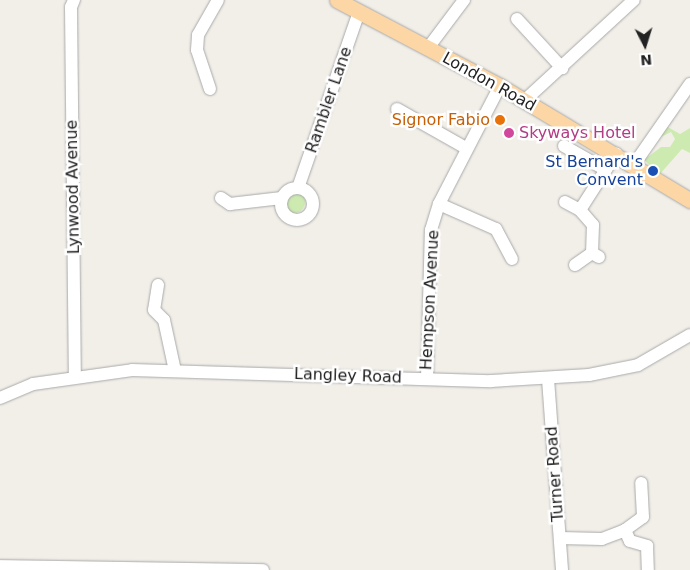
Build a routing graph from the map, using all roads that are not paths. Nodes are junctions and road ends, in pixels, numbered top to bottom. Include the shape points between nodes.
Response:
1 (74, 0) edge
2 (218, 0) edge
3 (337, 0) edge
4 (464, 0) edge
5 (634, 0) edge
6 (359, 12) junction
7 (517, 19) dead end
8 (428, 48) junction
9 (562, 68) junction
10 (690, 84) edge
11 (500, 86) junction
12 (210, 89) dead end
13 (524, 100) junction
14 (397, 109) dead end
15 (564, 146) dead end
16 (466, 148) junction
17 (616, 154) junction
18 (633, 166) junction
19 (606, 170) junction
20 (298, 188) junction
21 (221, 198) dead end
22 (282, 198) junction
23 (690, 200) edge
24 (565, 202) dead end
25 (439, 204) junction
26 (580, 210) junction
27 (512, 259) dead end
28 (574, 265) dead end
29 (158, 285) dead end
30 (690, 335) edge
31 (175, 371) junction
32 (75, 376) junction
33 (427, 379) junction
34 (548, 379) junction
35 (0, 398) edge
36 (641, 483) dead end
37 (625, 530) junction
38 (560, 538) junction
39 (0, 566) edge
40 (263, 570) edge
41 (562, 570) edge
42 (648, 570) edge

1 - 32 street, Lynwood Avenue via 71,7
2 - 12 street via 198,34 197,50
3 - 6 main road, London Road
4 - 8 street
5 - 9 street
6 - 8 main road, London Road
6 - 20 street, Rambler Lane
7 - 9 street
8 - 11 main road, London Road
9 - 13 street
10 - 18 street
11 - 13 main road, London Road
11 - 16 street, Hempson Avenue
13 - 17 main road, London Road
14 - 16 street
15 - 19 street
16 - 25 street, Hempson Avenue
17 - 18 main road, London Road
17 - 19 street
18 - 23 main road, London Road
19 - 26 street
20 - 22 street
20 - 22 street via 312,202 307,216 287,217
21 - 22 street via 230,204
24 - 26 street
25 - 27 street via 496,229
25 - 33 street, Hempson Avenue via 431,230
26 - 28 street via 593,225 595,255
29 - 31 street via 154,310 164,320
30 - 34 street, Langley Road via 638,365
31 - 32 street, Langley Road
31 - 33 street, Langley Road
32 - 35 street, Langley Road via 33,384
33 - 34 street, Langley Road
34 - 38 street, Turner Road
36 - 37 street via 643,517
37 - 38 street via 602,539
37 - 42 street via 630,541 646,546
38 - 41 street, Turner Road
39 - 40 street

